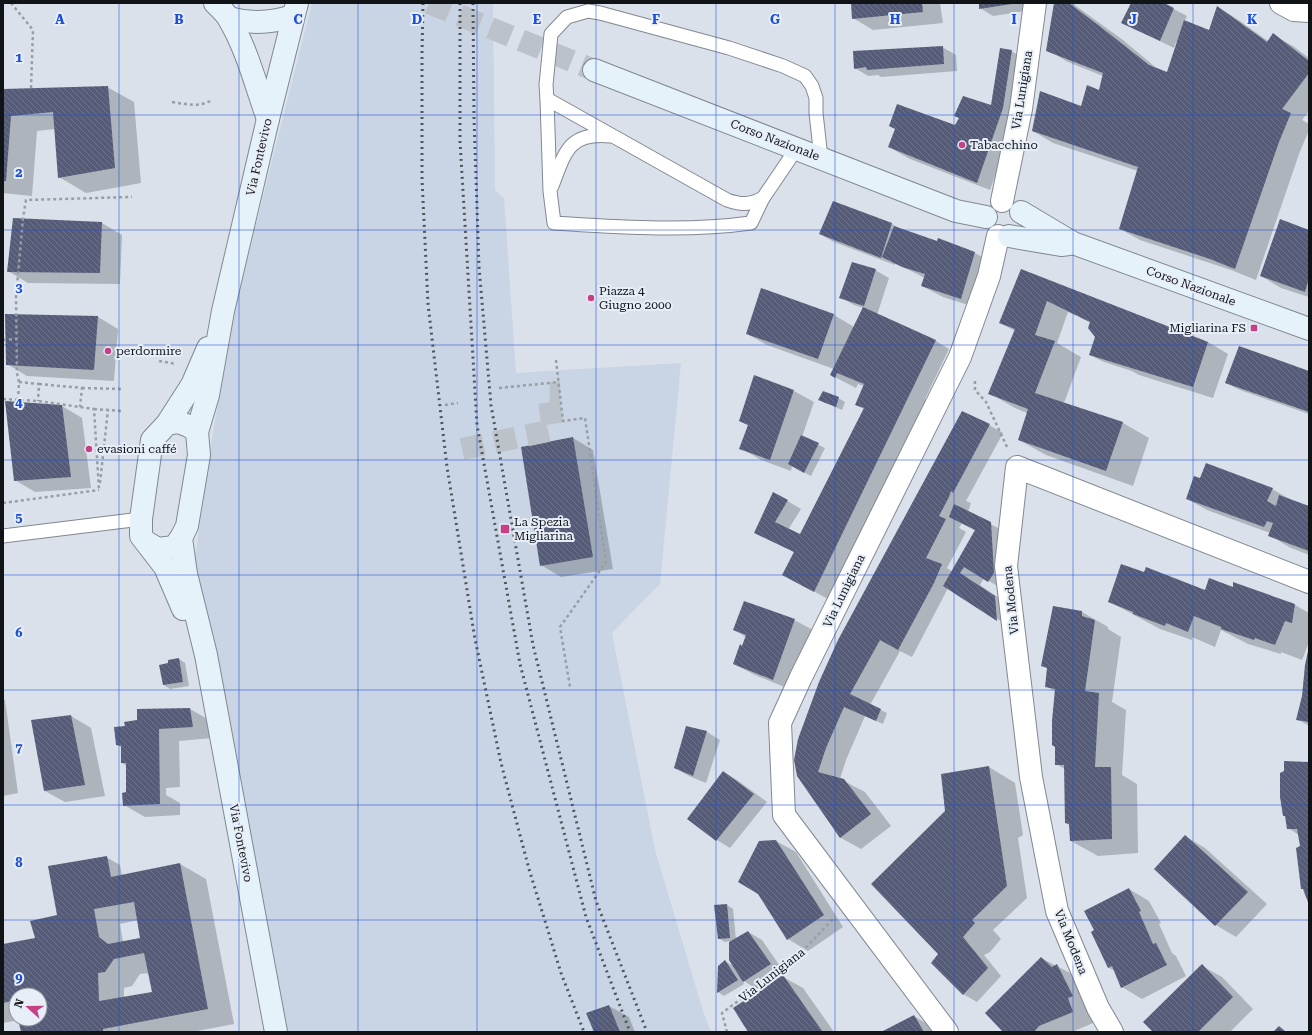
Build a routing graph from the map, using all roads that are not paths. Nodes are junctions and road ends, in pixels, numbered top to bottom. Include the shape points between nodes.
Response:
1 (1035, 3) edge
2 (295, 9) edge
3 (222, 10) edge
4 (594, 70) tunnel mouth
5 (547, 99) junction
6 (268, 119) junction
7 (612, 136) junction
8 (797, 148) junction
9 (821, 158) junction
10 (550, 191) junction
11 (763, 198) junction
12 (1002, 201) junction
13 (1021, 212) junction
14 (986, 217) junction
15 (1003, 236) junction
16 (1073, 243) junction
17 (223, 311) junction
18 (1309, 329) edge
19 (167, 424) junction
20 (197, 432) junction
21 (141, 519) junction
22 (3, 536) edge
23 (181, 538) junction
24 (146, 542) junction
25 (1309, 582) edge
26 (206, 655) junction
27 (276, 1032) edge
28 (947, 1032) edge
29 (1112, 1032) edge

1 - 12 street, Via Lunigiana via 1021,109
2 - 3 street via 280,20 255,23
2 - 6 street, Via Fontevivo
3 - 6 street via 249,62
4 - 8 street, Corso Nazionale
5 - 7 lane
5 - 9 lane via 551,34 567,17 588,11 600,13 729,48 805,76 816,98
5 - 10 lane
6 - 17 street, Via Fontevivo
7 - 10 lane via 593,135 572,143
7 - 11 lane via 736,203 745,204
8 - 9 street, Corso Nazionale
8 - 11 lane
9 - 14 street, Corso Nazionale via 956,211
10 - 11 lane via 554,223 655,228 751,223
12 - 13 street via 1013,203
12 - 14 street via 991,206
13 - 15 street via 1019,229
13 - 16 street, Corso Nazionale
14 - 15 street via 989,228
15 - 16 street, Corso Nazionale via 1061,245
15 - 28 street, Via Lunigiana via 960,357 780,723 784,815
16 - 18 street, Corso Nazionale
17 - 19 street, Via Fontevivo via 192,385
17 - 20 street, Via Fontevivo via 208,395
19 - 20 street via 178,422
19 - 21 street, Via Fontevivo via 152,440
20 - 23 street, Via Fontevivo via 199,455 187,526
21 - 22 lane
21 - 24 street, Via Fontevivo via 142,536
23 - 24 street via 174,547 158,548
23 - 26 street, Via Fontevivo via 186,574
24 - 26 street, Via Fontevivo via 165,567 188,622
25 - 29 street, Via Modena via 1017,467 1006,566 1031,777 1057,911 1098,1008
26 - 27 street, Via Fontevivo

